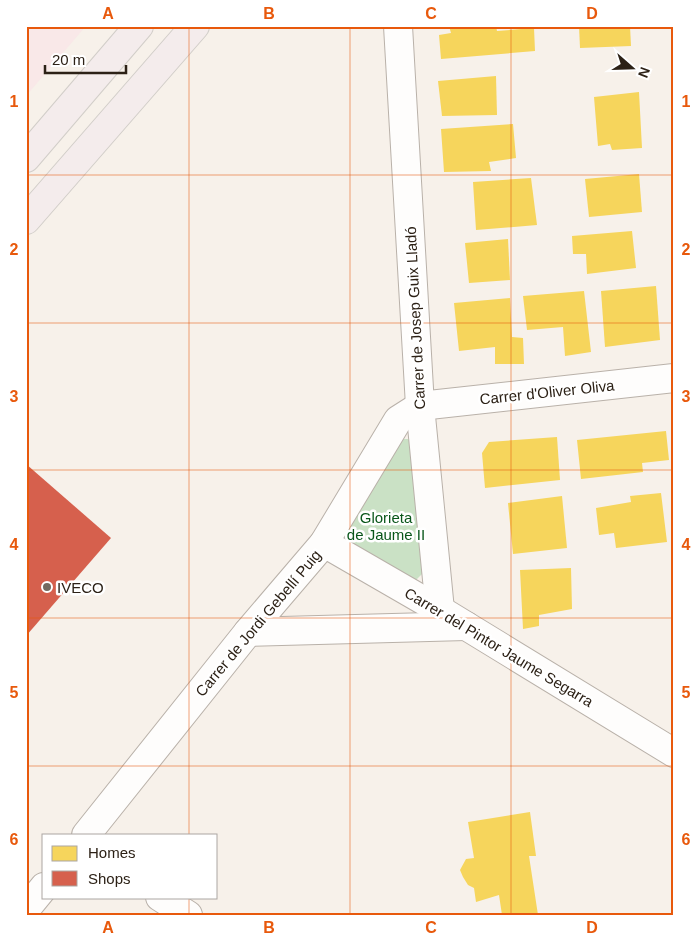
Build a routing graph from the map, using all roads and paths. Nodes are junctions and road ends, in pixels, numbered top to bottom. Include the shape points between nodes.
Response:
1 (139, 26) edge
2 (195, 26) edge
3 (398, 26) edge
4 (26, 158) edge
5 (26, 220) edge
6 (674, 378) edge
7 (420, 406) junction
8 (324, 543) junction
9 (440, 610) junction
10 (466, 626) junction
11 (248, 632) junction
12 (674, 753) edge
13 (87, 834) edge
14 (42, 889) edge
15 (162, 898) edge
16 (26, 909) edge
17 (188, 915) edge

1 - 4 main road
2 - 5 main road
3 - 7 street, Carrer de Josep Guix Lladó
6 - 7 street, Carrer d'Oliver Oliva
7 - 8 street, Carrer de Jordi Gebellí Puig via 398,420
7 - 9 street, Carrer de Josep Guix Lladó
8 - 9 street, Carrer del Pintor Jaume Segarra
8 - 11 street, Carrer de Jordi Gebellí Puig
9 - 10 street, Carrer del Pintor Jaume Segarra
10 - 11 street
10 - 12 street, Carrer del Pintor Jaume Segarra
11 - 13 street, Carrer de Jordi Gebellí Puig
14 - 16 street
15 - 17 street

